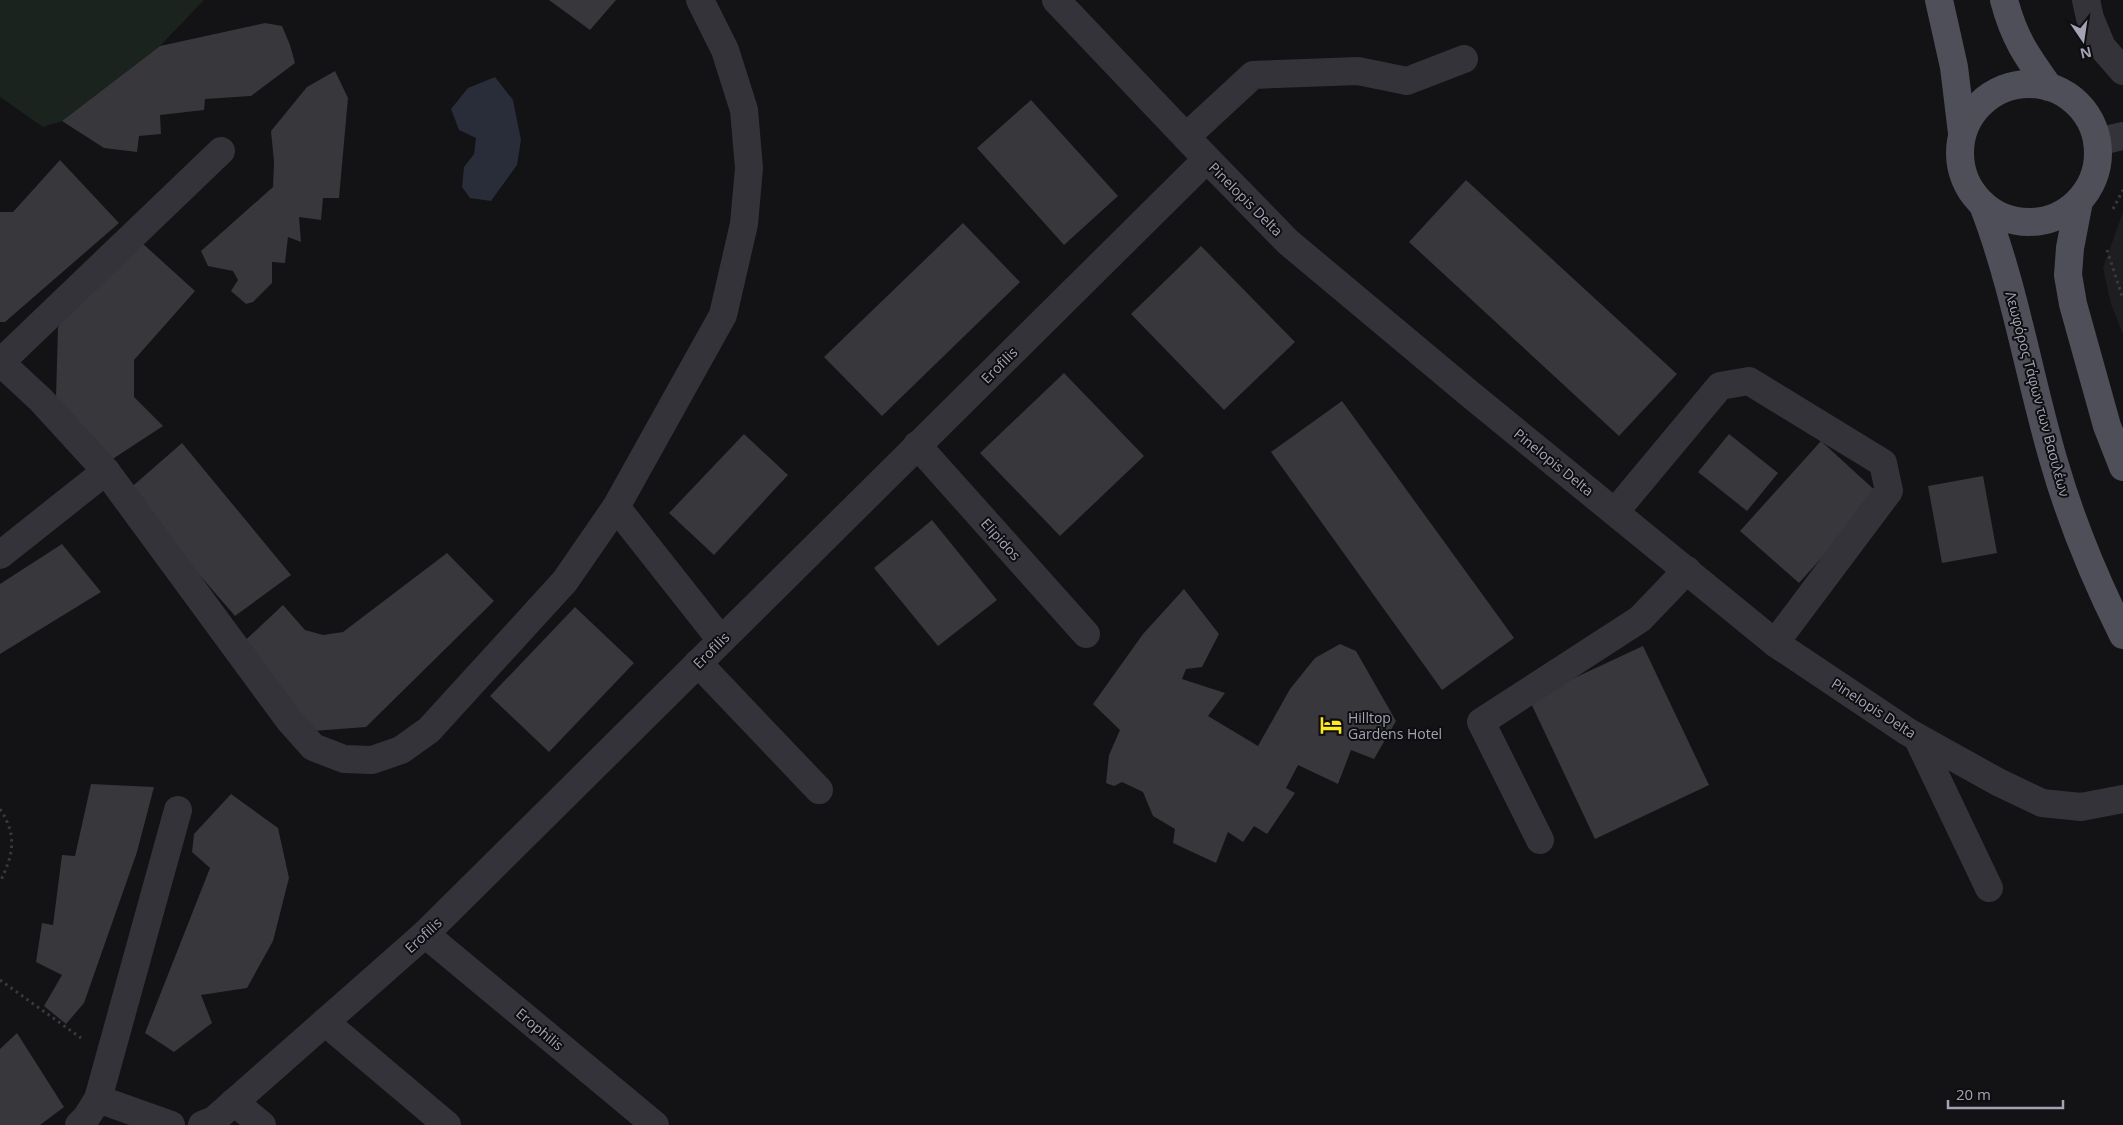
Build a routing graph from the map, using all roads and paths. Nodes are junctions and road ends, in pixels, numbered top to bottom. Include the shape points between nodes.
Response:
1 (700, 0) edge
2 (1056, 0) edge
3 (1939, 0) edge
4 (2004, 0) edge
5 (2086, 0) edge
6 (1464, 59) dead end
7 (2123, 71) edge
8 (2049, 87) junction
9 (1962, 133) junction
10 (1186, 137) junction
11 (2110, 139) edge
12 (221, 151) dead end
13 (1207, 159) junction
14 (2123, 190) edge
15 (2079, 201) junction
16 (1983, 205) junction
17 (2110, 217) dead end
18 (2107, 244) dead end
19 (2123, 299) edge
20 (0, 362) edge
21 (917, 445) junction
22 (2123, 467) edge
23 (106, 471) junction
24 (616, 507) junction
25 (1616, 512) junction
26 (0, 555) edge
27 (1687, 570) junction
28 (1086, 634) dead end
29 (2123, 635) edge
30 (721, 640) junction
31 (1775, 642) junction
32 (698, 663) junction
33 (1917, 737) junction
34 (820, 790) dead end
35 (2123, 799) edge
36 (0, 809) edge
37 (178, 810) dead end
38 (1540, 840) dead end
39 (0, 882) edge
40 (1989, 888) dead end
41 (425, 934) junction
42 (0, 980) edge
43 (325, 1022) junction
44 (110, 1059) junction
45 (98, 1098) junction
46 (234, 1102) junction
47 (79, 1125) edge
48 (171, 1125) edge
49 (202, 1125) edge
50 (262, 1125) edge
51 (448, 1125) edge
52 (656, 1125) edge

1 - 24 street via 726,50 744,110 749,168 744,224 723,315
2 - 10 street, Pinelopis Delta
3 - 9 main road via 1954,67
4 - 8 main road via 2021,48
5 - 7 street via 2102,47
6 - 10 street via 1407,81 1358,71 1253,75
8 - 9 main road via 2027,84 2006,88 1987,98 1971,113
8 - 11 main road via 2070,97 2092,124
9 - 16 main road via 1961,171 1968,189
10 - 13 street, Pinelopis Delta
11 - 15 main road via 2092,184
12 - 20 street
13 - 21 street, Erofilis
13 - 25 street, Pinelopis Delta via 1288,242
14 - 17 path
15 - 16 main road via 2062,215 2040,222 2018,222
15 - 22 main road via 2068,276 2101,404
16 - 29 main road, Λεωφόρος Τάφων των Βασιλέων via 2004,268 2054,462 2080,538
18 - 19 path via 2106,253
20 - 23 street via 41,400
21 - 28 street, Elipidos
21 - 30 street, Erofilis
23 - 24 street via 289,720 314,747 344,759 372,760 401,750 429,730 565,581
23 - 26 street
24 - 30 street
25 - 27 street, Pinelopis Delta
25 - 31 street via 1720,386 1749,381 1883,463 1889,491
27 - 31 street, Pinelopis Delta
27 - 38 street via 1640,619 1481,722
30 - 32 street, Erofilis
31 - 33 street, Pinelopis Delta
32 - 34 street
32 - 41 street, Erofilis
33 - 35 street, Pinelopis Delta via 2042,803 2081,807
33 - 40 street
36 - 39 path via 12,834 11,858
37 - 44 street
41 - 43 street, Erofilis
41 - 52 street, Erophilis
42 - 44 path
43 - 46 street, Erofilis
43 - 51 street
44 - 45 street
45 - 47 street
45 - 48 street
46 - 49 street, Erofilis via 214,1120
46 - 50 street

